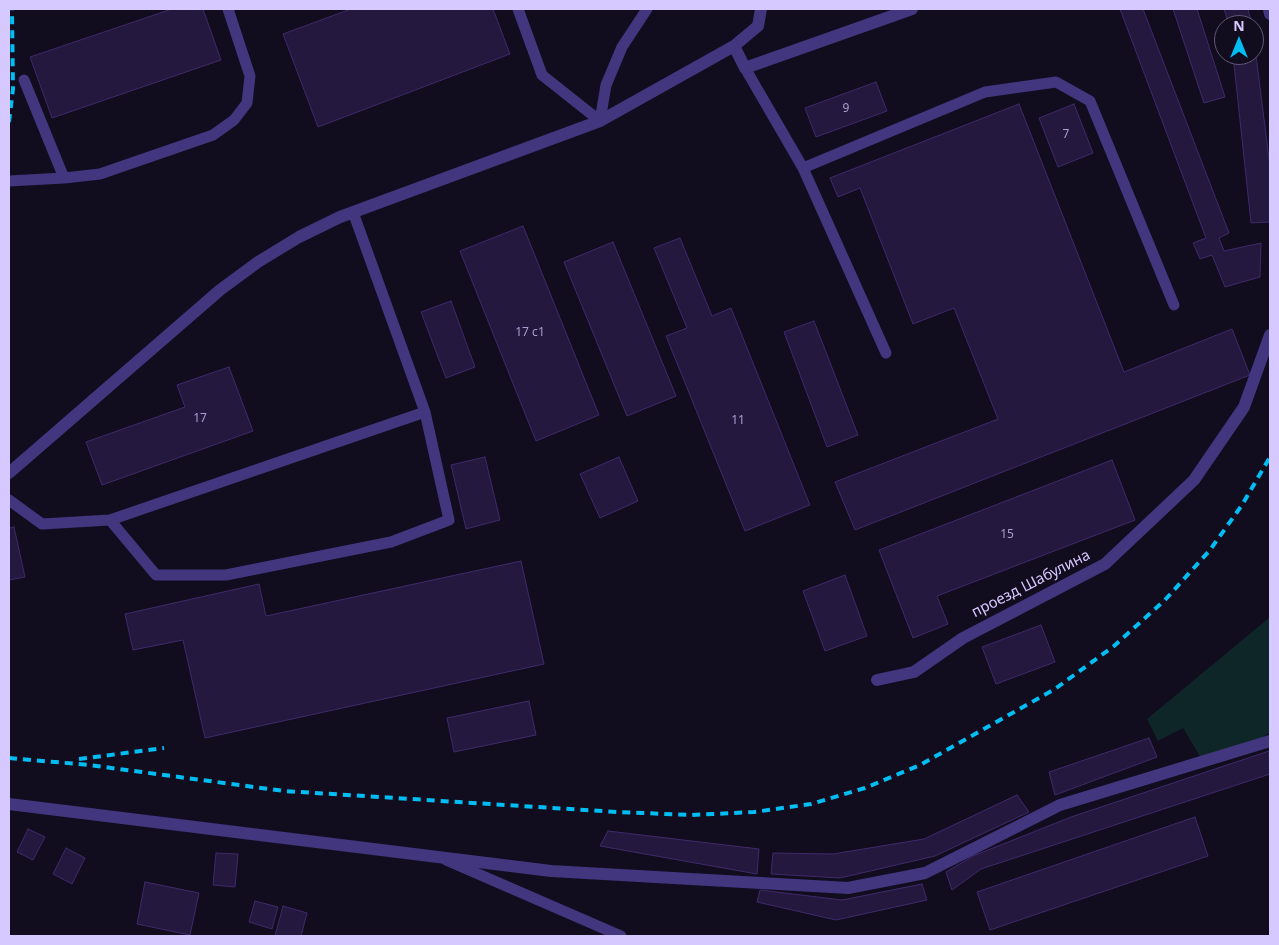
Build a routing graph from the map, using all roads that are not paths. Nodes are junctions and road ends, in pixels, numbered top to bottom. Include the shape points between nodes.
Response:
1 (228, 9) edge
2 (518, 9) edge
3 (647, 9) edge
4 (761, 9) edge
5 (912, 9) edge
6 (1269, 9) edge
7 (1270, 14) edge
8 (734, 46) junction
9 (745, 68) junction
10 (24, 80) dead end
11 (600, 121) junction
12 (803, 168) junction
13 (64, 178) junction
14 (9, 181) edge
15 (353, 212) junction
16 (1174, 305) dead end
17 (1270, 335) edge
18 (886, 353) dead end
19 (425, 412) junction
20 (9, 473) edge
21 (9, 500) edge
22 (110, 520) junction
23 (877, 680) dead end
24 (1270, 741) edge
25 (9, 804) edge
26 (436, 855) junction
27 (621, 936) edge

1 - 13 lane via 250,76 246,103 234,120 212,136 100,174
2 - 11 lane via 542,74
3 - 11 lane via 622,47 606,85
4 - 8 street via 758,26
5 - 9 street
6 - 7 street
8 - 9 street
8 - 11 street
9 - 12 lane
10 - 13 lane
11 - 15 street
12 - 16 lane via 985,92 1056,82 1090,101
12 - 18 lane
13 - 14 lane
15 - 19 lane
15 - 20 street via 299,237 220,290
17 - 23 street, проезд Шабулина via 1244,407 1194,480 1105,564 964,638 914,672
19 - 22 lane
19 - 22 lane via 449,520 391,542 226,575 156,575
21 - 22 lane via 42,524
24 - 26 street via 1060,806 925,872 848,888 551,871
25 - 26 street
26 - 27 lane

